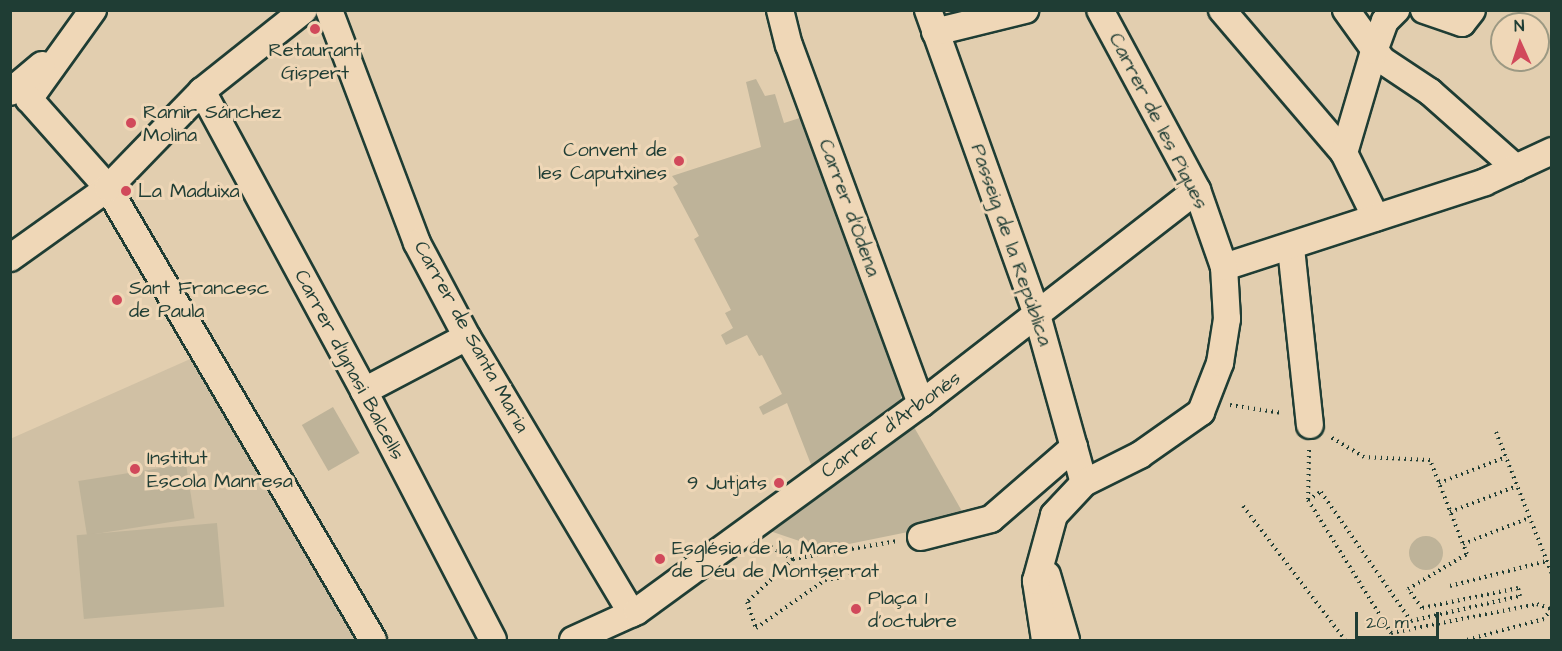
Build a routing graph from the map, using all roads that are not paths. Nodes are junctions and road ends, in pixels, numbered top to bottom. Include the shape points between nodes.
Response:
1 (93, 10) edge
2 (102, 10) edge
3 (304, 10) edge
4 (329, 10) edge
5 (780, 10) edge
6 (1025, 10) edge
7 (1100, 10) edge
8 (1222, 10) edge
9 (1346, 10) edge
10 (1396, 10) edge
11 (1424, 10) edge
12 (1472, 10) edge
13 (932, 21) edge
14 (1374, 51) junction
15 (52, 70) junction
16 (10, 92) edge
17 (202, 92) junction
18 (1551, 151) edge
19 (1344, 153) junction
20 (1516, 168) junction
21 (108, 188) junction
22 (1197, 190) junction
23 (1376, 218) junction
24 (1291, 248) junction
25 (10, 258) edge
26 (1224, 267) junction
27 (1037, 315) junction
28 (467, 337) junction
29 (364, 391) junction
30 (921, 404) junction
31 (1301, 419) road end
32 (1074, 447) junction
33 (1084, 483) junction
34 (921, 537) road end
35 (1043, 557) junction
36 (632, 614) junction
37 (373, 640) edge
38 (493, 640) edge
39 (573, 640) edge
40 (1045, 640) edge
41 (1066, 640) edge

1 - 15 street
2 - 15 street via 56,78
3 - 17 street
4 - 28 street, Carrer de Santa Maria via 417,243
5 - 30 street, Carrer d'Òdena via 789,45
6 - 13 street
7 - 22 street, Carrer de les Piques
8 - 19 street
9 - 14 street
10 - 14 street via 1385,21
11 - 12 street via 1461,23
13 - 27 street, Passeig de la República
14 - 19 street
14 - 20 street via 1430,92
15 - 16 street via 46,62
15 - 21 street via 29,99
17 - 21 street
17 - 29 street, Carrer d'Ignasi Balcells
18 - 20 street
19 - 23 street
20 - 23 street
21 - 25 street
21 - 37 street
22 - 26 street, Carrer de les Piques
22 - 27 street, Carrer d'Arbonés
23 - 24 street
24 - 26 street
24 - 31 street
26 - 33 street, Carrer de les Piques via 1224,341 1201,412 1140,455
27 - 30 street, Carrer d'Arbonés
27 - 32 street, Passeig de la República
28 - 29 street
28 - 36 street, Carrer de Santa Maria
29 - 38 street, Carrer d'Ignasi Balcells
30 - 36 street, Carrer d'Arbonés
32 - 33 street, Passeig de la República
32 - 34 street via 991,519
33 - 35 street via 1054,515
35 - 40 street via 1036,595
35 - 41 street
36 - 39 street, Carrer d'Arbonés

